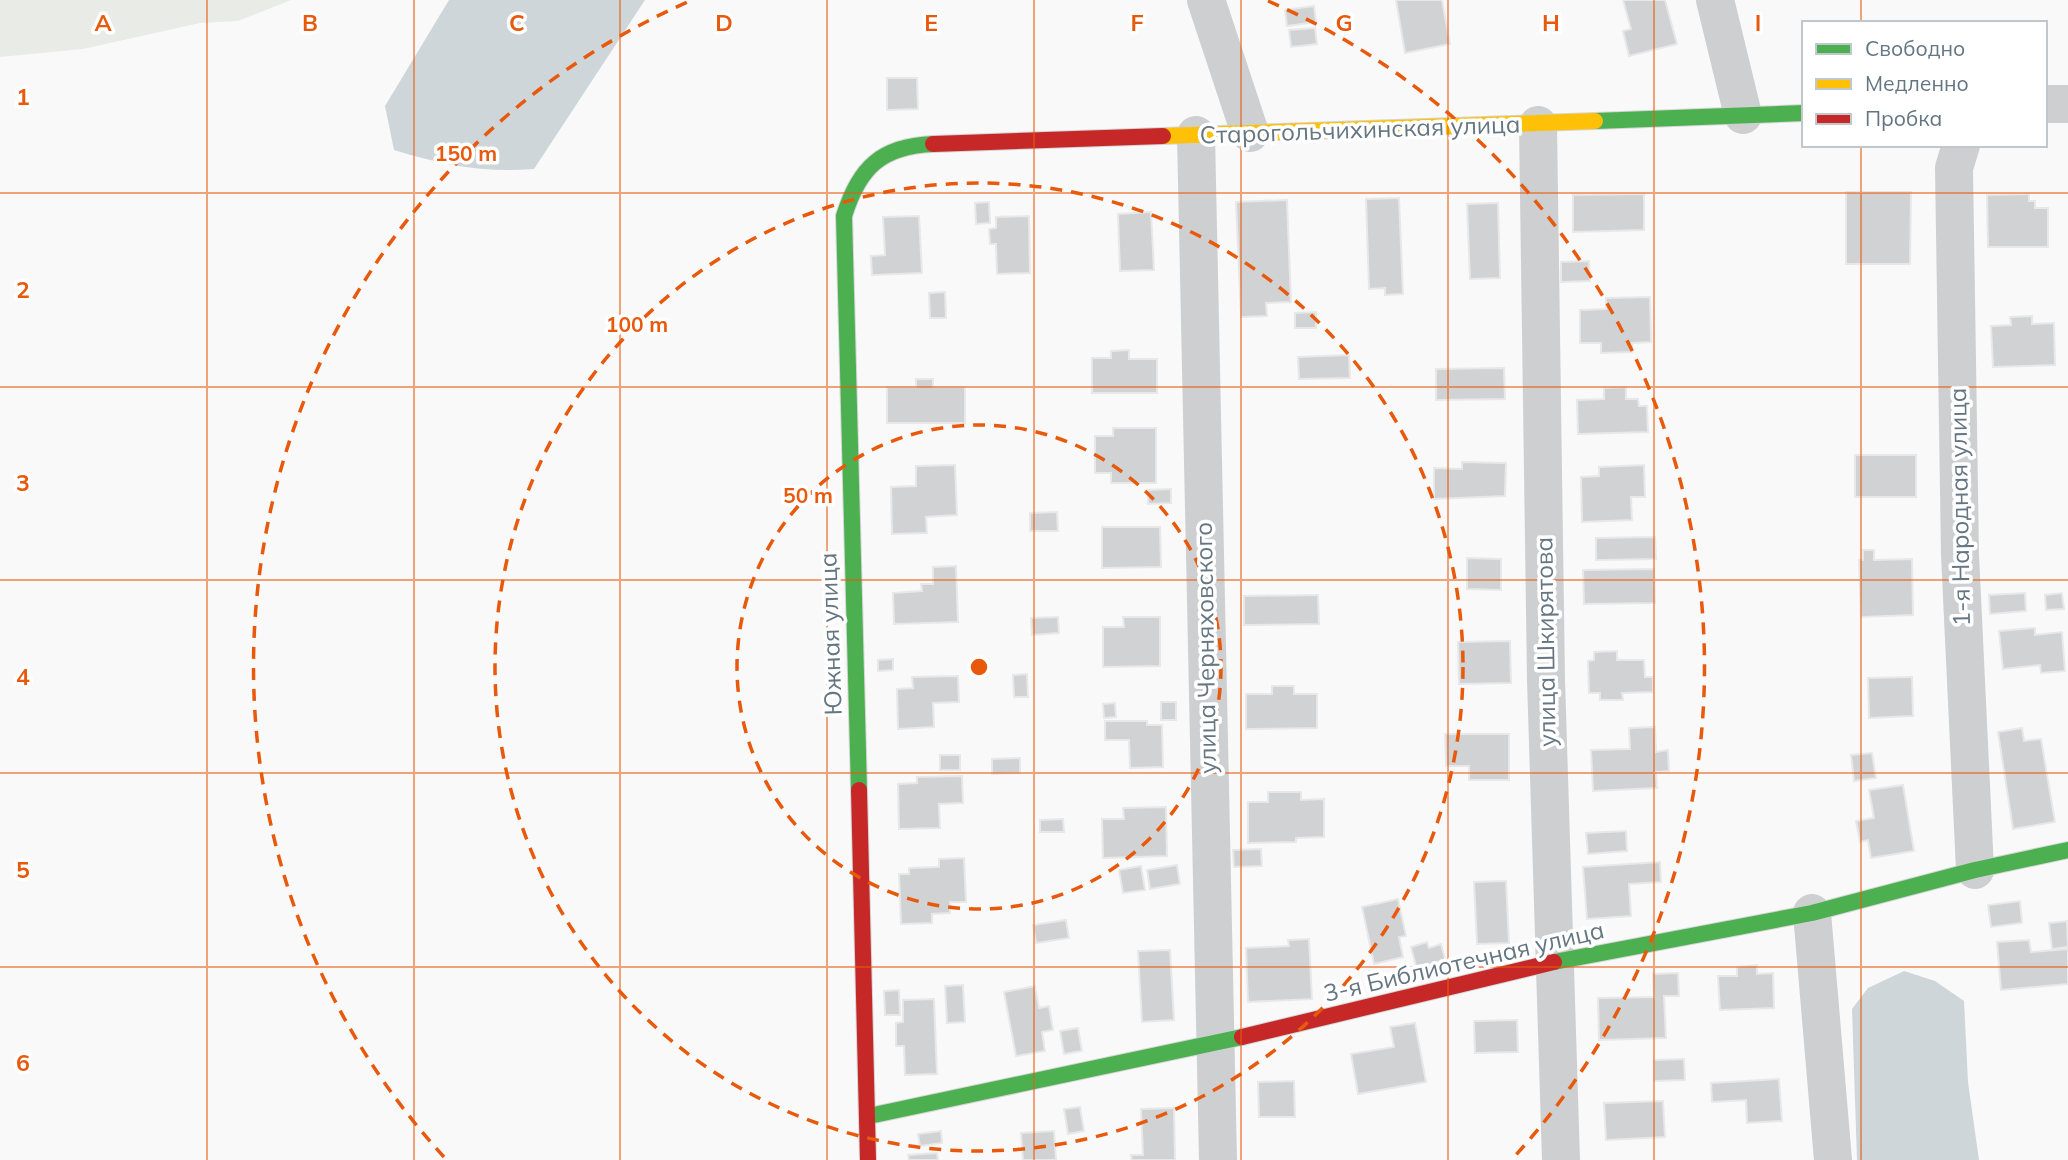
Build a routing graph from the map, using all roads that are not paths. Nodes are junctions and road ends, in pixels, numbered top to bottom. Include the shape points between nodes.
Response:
1 (1206, 0) edge
2 (1715, 0) edge
3 (2047, 104) edge
4 (2068, 104) edge
5 (1802, 113) edge
6 (1743, 115) junction
7 (1538, 125) junction
8 (1250, 133) junction
9 (1196, 135) junction
10 (916, 145) joint
11 (1960, 147) edge
12 (2068, 850) edge
13 (1975, 870) junction
14 (1812, 913) junction
15 (1556, 962) junction
16 (1216, 1043) junction
17 (869, 1116) junction
18 (868, 1160) edge
19 (1218, 1160) edge
20 (1562, 1160) edge
21 (1833, 1160) edge

1 - 8 street
2 - 6 street
3 - 4 street
5 - 6 street, Старогольчихинская улица
6 - 7 street, Старогольчихинская улица
7 - 8 street, Старогольчихинская улица
7 - 15 street, улица Шкирятова via 1546,680
8 - 9 street, Старогольчихинская улица
9 - 10 street, Старогольчихинская улица
9 - 16 street, улица Черняховского
10 - 17 street, Южная улица via 890,151 870,165 852,187 844,216
11 - 13 street, 1-я Народная улица via 1954,169 1959,528
12 - 13 street, 3-я Библиотечная улица
13 - 14 street, 3-я Библиотечная улица
14 - 15 street, 3-я Библиотечная улица
14 - 21 street
15 - 16 street, 3-я Библиотечная улица
15 - 20 street, улица Шкирятова
16 - 17 street, 3-я Библиотечная улица
16 - 19 street, улица Черняховского
17 - 18 street, Южная улица

